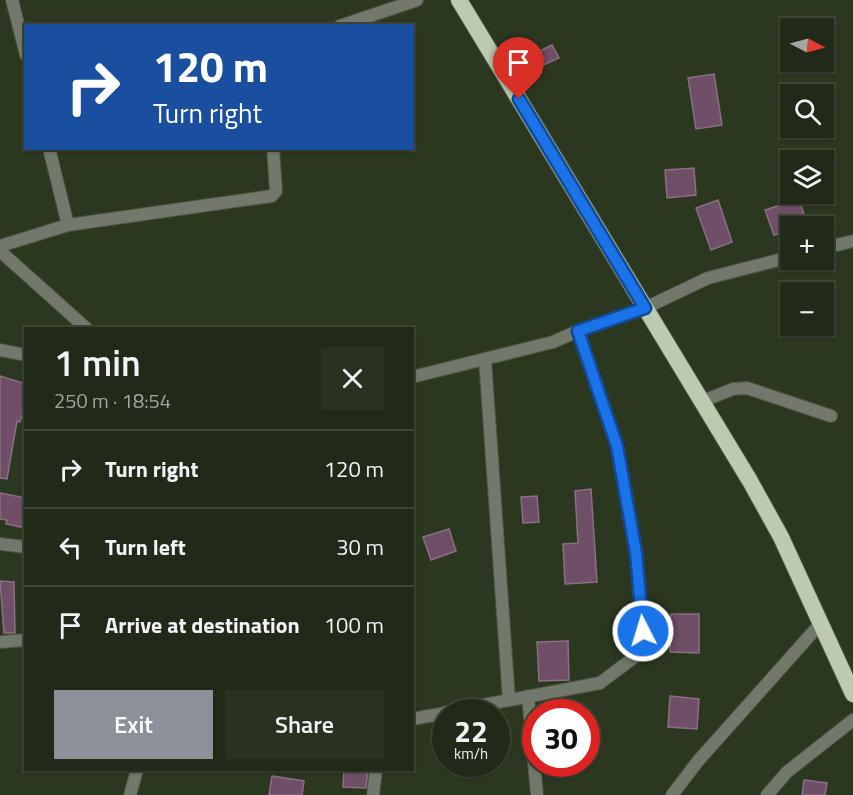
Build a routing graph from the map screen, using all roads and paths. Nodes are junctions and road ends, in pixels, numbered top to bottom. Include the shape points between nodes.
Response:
1 (12, 0) edge
2 (417, 0) edge
3 (459, 0) edge
4 (346, 24) edge
5 (24, 47) edge
6 (49, 150) edge
7 (273, 150) edge
8 (68, 225) junction
9 (853, 241) edge
10 (0, 246) edge
11 (834, 246) edge
12 (0, 251) edge
13 (780, 260) edge
14 (645, 308) junction
15 (85, 327) edge
16 (578, 331) junction
17 (0, 350) edge
18 (24, 355) edge
19 (485, 359) junction
20 (414, 377) edge
21 (703, 401) junction
22 (831, 416) dead end
23 (0, 544) edge
24 (24, 547) edge
25 (821, 622) junction
26 (24, 640) edge
27 (0, 642) edge
28 (853, 694) edge
29 (528, 696) junction
30 (509, 699) edge
31 (510, 700) edge
32 (432, 715) edge
33 (414, 719) edge
34 (853, 720) edge
35 (137, 771) edge
36 (376, 771) edge
37 (130, 795) edge
38 (373, 795) edge
39 (537, 795) edge
40 (672, 795) edge
41 (767, 795) edge

1 - 5 street
2 - 4 street
3 - 14 highway
6 - 8 street
7 - 8 street via 276,191 272,196
8 - 10 street
9 - 11 street
12 - 15 street
13 - 14 street via 708,278
14 - 16 street
14 - 21 highway
16 - 19 street via 553,342
16 - 29 street via 617,446 636,553 643,631 632,658 600,683
17 - 18 street
19 - 20 street
19 - 30 street
21 - 22 street via 733,389 747,388
21 - 25 highway via 781,537
23 - 24 street
25 - 28 highway
25 - 40 street
26 - 27 street
29 - 31 street
29 - 39 street
32 - 33 street
34 - 41 street via 787,772
35 - 37 street
36 - 38 street

